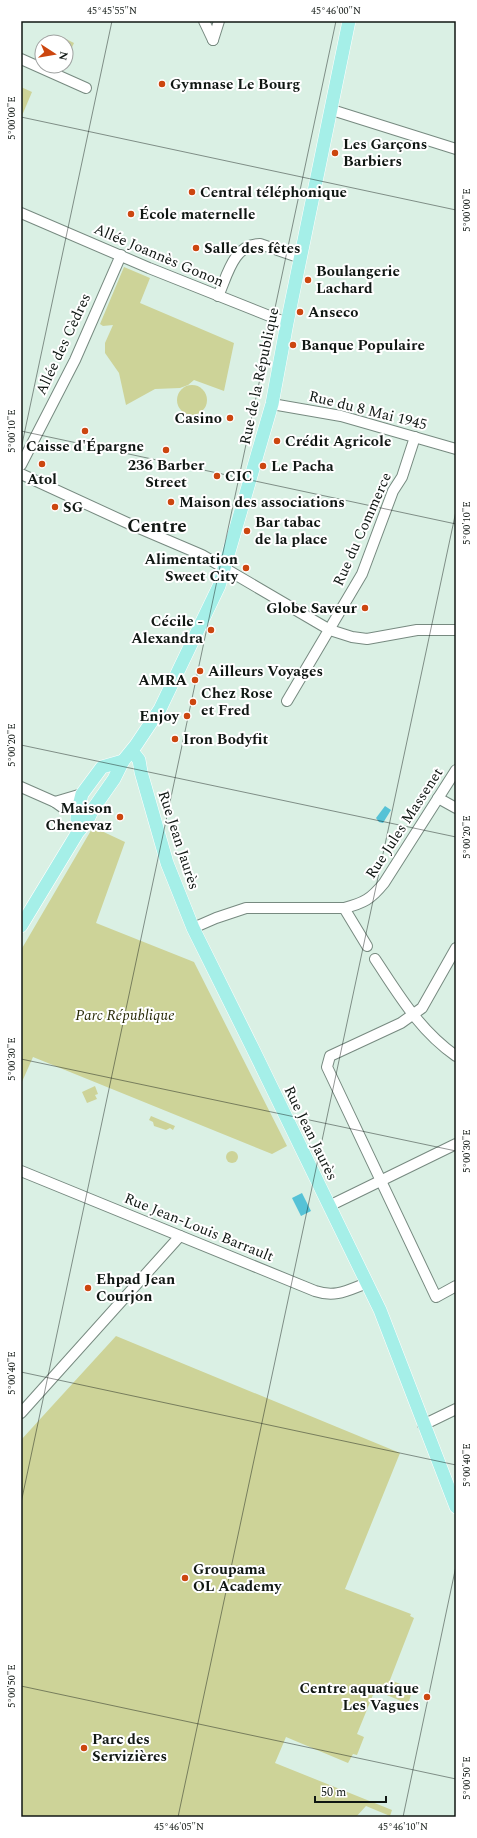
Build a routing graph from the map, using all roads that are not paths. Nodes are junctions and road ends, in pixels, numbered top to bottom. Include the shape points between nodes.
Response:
1 (204, 21) edge
2 (219, 21) edge
3 (349, 21) edge
4 (21, 59) edge
5 (86, 88) dead end
6 (332, 110) junction
7 (456, 149) edge
8 (21, 213) edge
9 (121, 255) junction
10 (301, 258) junction
11 (218, 296) junction
12 (287, 323) junction
13 (272, 404) junction
14 (416, 437) junction
15 (456, 449) edge
16 (21, 465) edge
17 (21, 474) edge
18 (224, 568) junction
19 (330, 630) junction
20 (456, 630) edge
21 (287, 701) dead end
22 (132, 751) junction
23 (123, 761) junction
24 (102, 768) junction
25 (456, 770) edge
26 (141, 772) junction
27 (114, 779) junction
28 (21, 787) edge
29 (82, 794) junction
30 (438, 798) junction
31 (55, 802) junction
32 (456, 808) edge
33 (93, 809) junction
34 (78, 810) junction
35 (80, 829) junction
36 (344, 908) junction
37 (21, 926) edge
38 (193, 928) junction
39 (368, 946) dead end
40 (456, 948) edge
41 (375, 959) dead end
42 (413, 1016) junction
43 (456, 1056) edge
44 (456, 1144) edge
45 (21, 1170) edge
46 (381, 1180) junction
47 (329, 1206) junction
48 (180, 1236) junction
49 (367, 1283) junction
50 (456, 1286) edge
51 (456, 1409) edge
52 (21, 1413) edge
53 (423, 1425) junction
54 (456, 1507) edge

1 - 2 street via 213,40
3 - 6 main road, Rue de la République
4 - 5 street
6 - 7 street
6 - 10 main road, Rue de la République
8 - 9 street, Allée Joannès Gonon
9 - 11 street, Allée Joannès Gonon
9 - 16 street, Allée des Cèdres via 75,360
10 - 11 street via 255,244 237,254
10 - 12 main road, Rue de la République
11 - 12 street, Allée Joannès Gonon
12 - 13 main road, Rue de la République
13 - 14 street, Rue du 8 Mai 1945 via 320,411
13 - 18 main road, Rue de la République
14 - 15 street, Rue du 8 Mai 1945
14 - 19 street, Rue du Commerce via 362,574
17 - 18 street via 202,555
18 - 19 street
18 - 22 main road, Rue de la République via 219,586 160,709
19 - 20 street via 366,639 417,630
19 - 21 street, Rue du Commerce
22 - 23 main road, Rue de la République
22 - 26 main road, Rue Jean Jaurès via 139,760
23 - 24 main road
23 - 26 main road
23 - 27 main road, Rue de la République
24 - 27 main road via 110,771
24 - 29 main road
25 - 30 street, Rue Jules Massenet
26 - 38 main road, Rue Jean Jaurès via 167,863
27 - 33 main road, Rue de la République
28 - 31 street
29 - 31 street
29 - 34 main road
30 - 32 street
30 - 36 street, Rue Jules Massenet via 384,883 372,897
31 - 34 street via 62,807
33 - 34 street
33 - 35 main road, Rue de la République
34 - 35 main road
35 - 37 main road, Rue de la République
36 - 38 street, Rue Jules Massenet via 246,908
36 - 39 street
38 - 47 main road, Rue Jean Jaurès
40 - 42 street via 422,1008
41 - 42 street
42 - 43 street via 440,1044
42 - 46 street via 330,1056 327,1067
44 - 46 street
45 - 48 street, Rue Jean-Louis Barrault
46 - 47 street
46 - 50 street via 436,1297
47 - 49 main road, Rue Jean Jaurès
48 - 49 street, Rue Jean-Louis Barrault via 324,1294 338,1294
48 - 52 street
49 - 53 main road, Rue Jean Jaurès via 380,1310
51 - 53 street
53 - 54 main road, Rue Jean Jaurès

